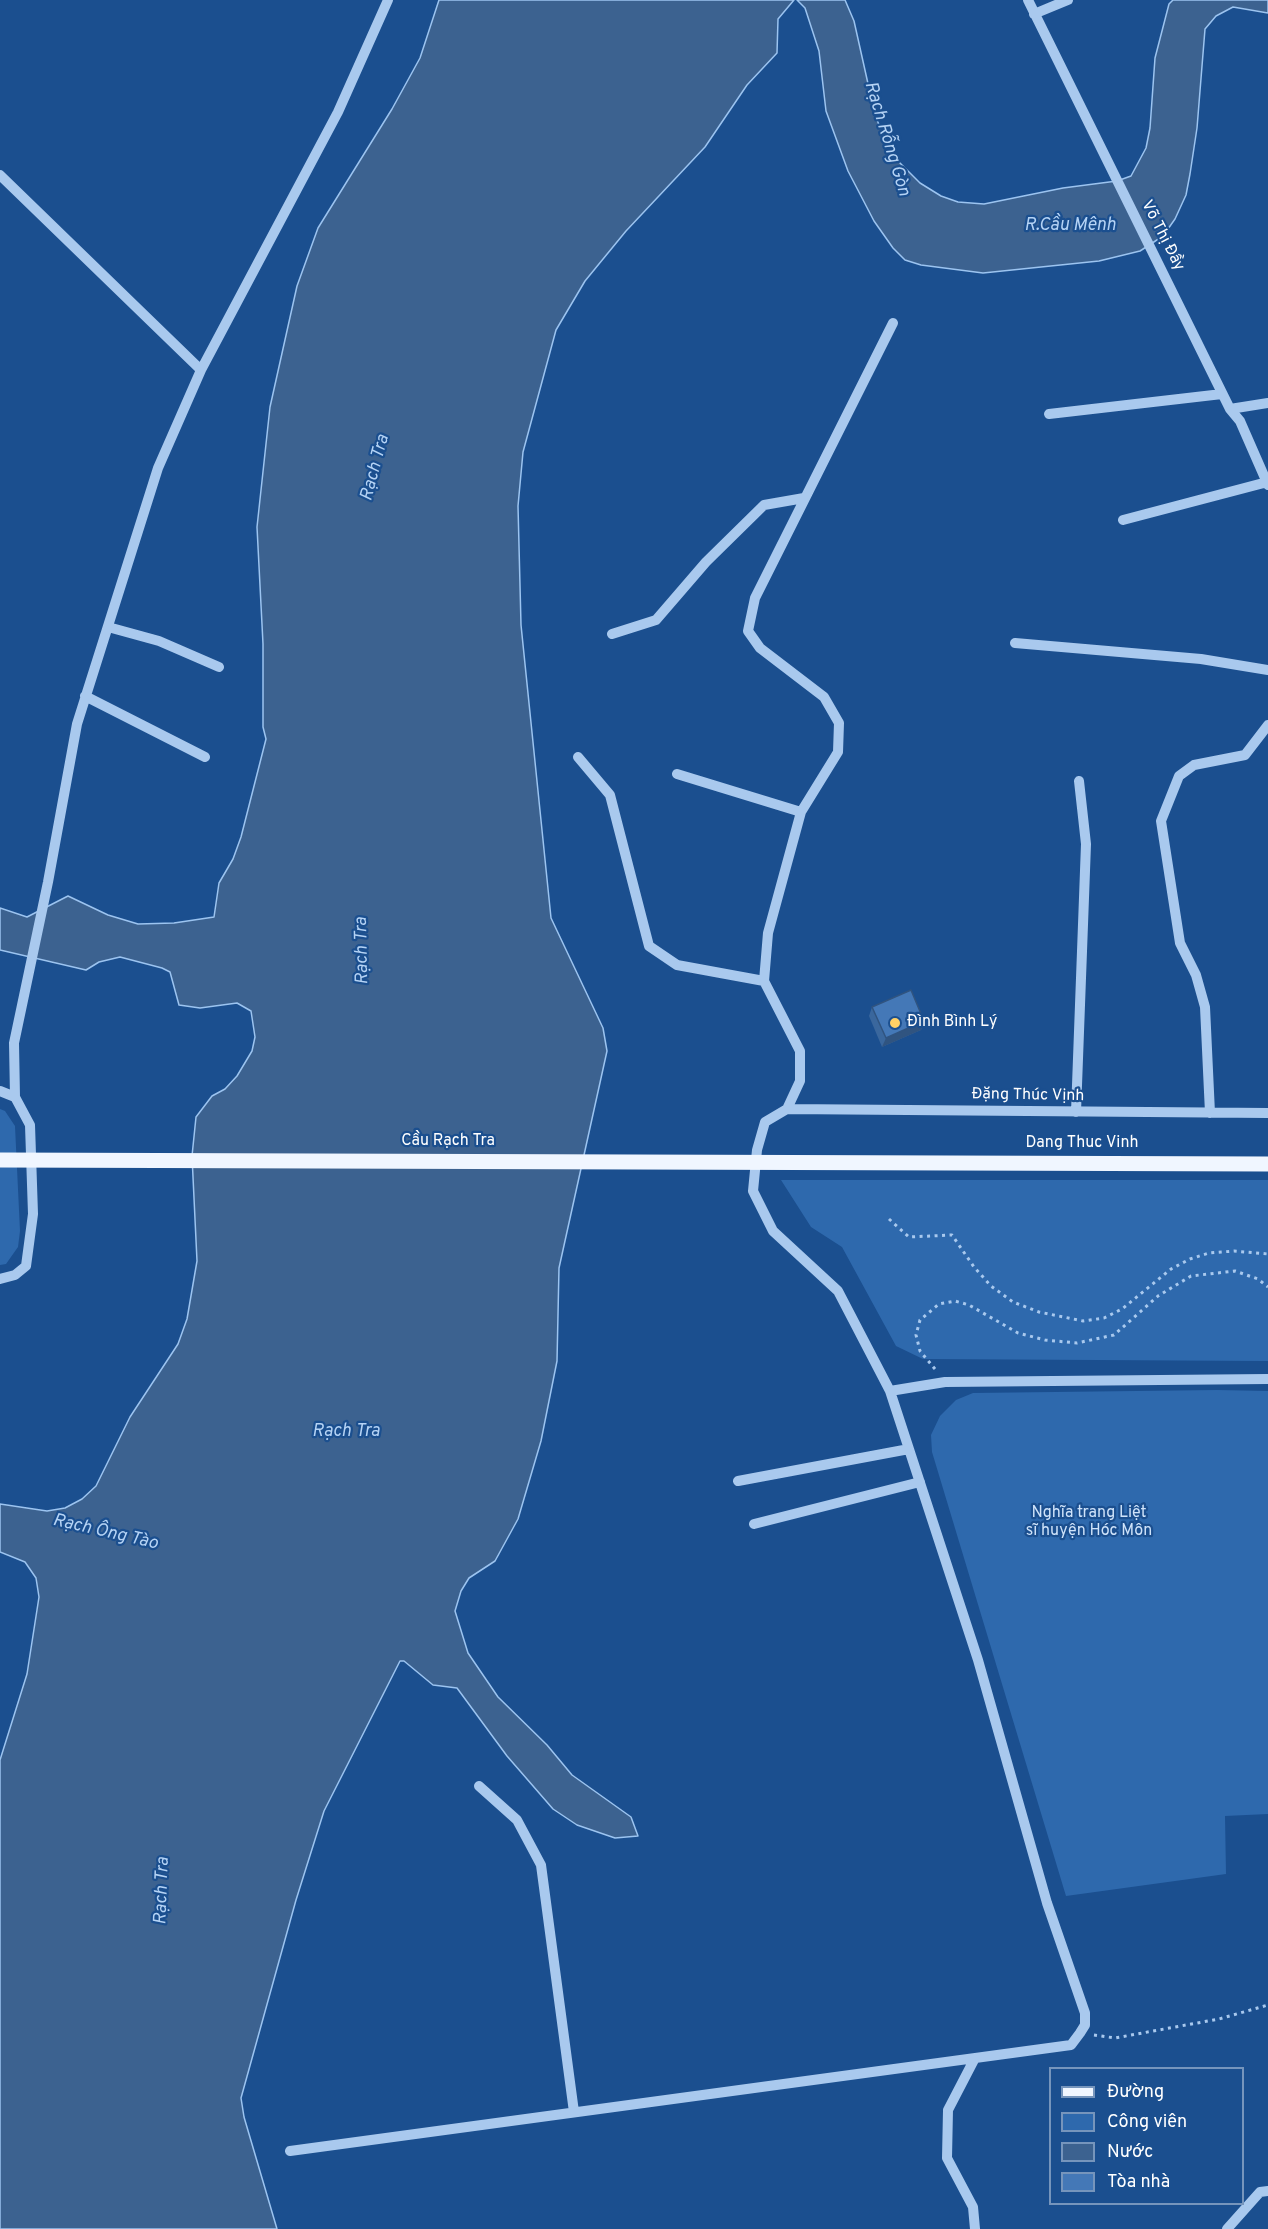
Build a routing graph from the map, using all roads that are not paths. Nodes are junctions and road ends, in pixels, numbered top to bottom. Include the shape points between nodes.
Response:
1 (388, 0) edge
2 (1028, 0) edge
3 (1068, 0) edge
4 (1034, 14) junction
5 (0, 175) edge
6 (893, 322) dead end
7 (201, 370) junction
8 (1222, 394) junction
9 (1268, 403) edge
10 (1230, 409) junction
11 (1049, 414) dead end
12 (1267, 483) edge
13 (804, 498) junction
14 (1123, 520) dead end
15 (108, 627) junction
16 (612, 634) dead end
17 (1015, 644) dead end
18 (219, 667) dead end
19 (1268, 670) edge
20 (85, 696) junction
21 (1268, 725) edge
22 (205, 757) dead end
23 (578, 757) dead end
24 (677, 774) dead end
25 (1079, 781) dead end
26 (801, 812) junction
27 (764, 981) junction
28 (0, 1091) edge
29 (15, 1097) junction
30 (787, 1109) junction
31 (1076, 1112) junction
32 (1210, 1113) junction
33 (1268, 1113) edge
34 (0, 1160) edge
35 (896, 1161) joint
36 (1268, 1164) edge
37 (0, 1279) edge
38 (1268, 1379) edge
39 (890, 1391) junction
40 (909, 1449) junction
41 (738, 1481) dead end
42 (920, 1482) junction
43 (754, 1524) dead end
44 (479, 1786) dead end
45 (975, 2058) junction
46 (574, 2112) junction
47 (290, 2151) dead end
48 (1268, 2191) edge
49 (975, 2229) edge
50 (1227, 2229) edge

1 - 7 street via 338,112
2 - 4 street, Võ Thị Đầy
3 - 4 street
4 - 8 street, Võ Thị Đầy
5 - 7 street
6 - 13 street
7 - 15 street via 158,468
8 - 10 street, Võ Thị Đầy
8 - 11 street
9 - 10 street
10 - 12 street, Võ Thị Đầy via 1240,421
12 - 14 street
13 - 16 street via 764,505 706,562 656,620
13 - 26 street via 755,598 748,631 760,648 824,697 839,723 838,752
15 - 18 street via 159,641
15 - 20 street
17 - 19 street via 1201,659
20 - 22 street
20 - 29 street via 70,754 14,1043
21 - 32 street via 1245,755 1194,765 1179,776 1161,821 1180,943 1196,975 1205,1006
23 - 27 street via 610,795 650,946 677,965
24 - 26 street
25 - 31 street via 1086,844
26 - 27 street via 768,933
27 - 30 street via 800,1051 800,1081
28 - 29 street
29 - 37 street via 30,1125 33,1214 26,1266 15,1275
30 - 31 street, Đặng Thúc Vịnh
30 - 39 street via 765,1122 757,1150 755,1198 772,1231 838,1290
31 - 32 street, Đặng Thúc Vịnh
32 - 33 street, Đặng Thúc Vịnh
34 - 35 main road, Cầu Rạch Tra
35 - 36 main road, Dang Thuc Vinh
38 - 39 street via 945,1383
39 - 40 street
40 - 41 street
40 - 42 street
42 - 43 street
42 - 45 street via 978,1660 1047,1903 1085,2013 1085,2025 1071,2045
44 - 46 street via 517,1820 541,1865
45 - 46 street
45 - 49 street via 948,2110 946,2158 972,2207
46 - 47 street
48 - 50 street via 1260,2192

